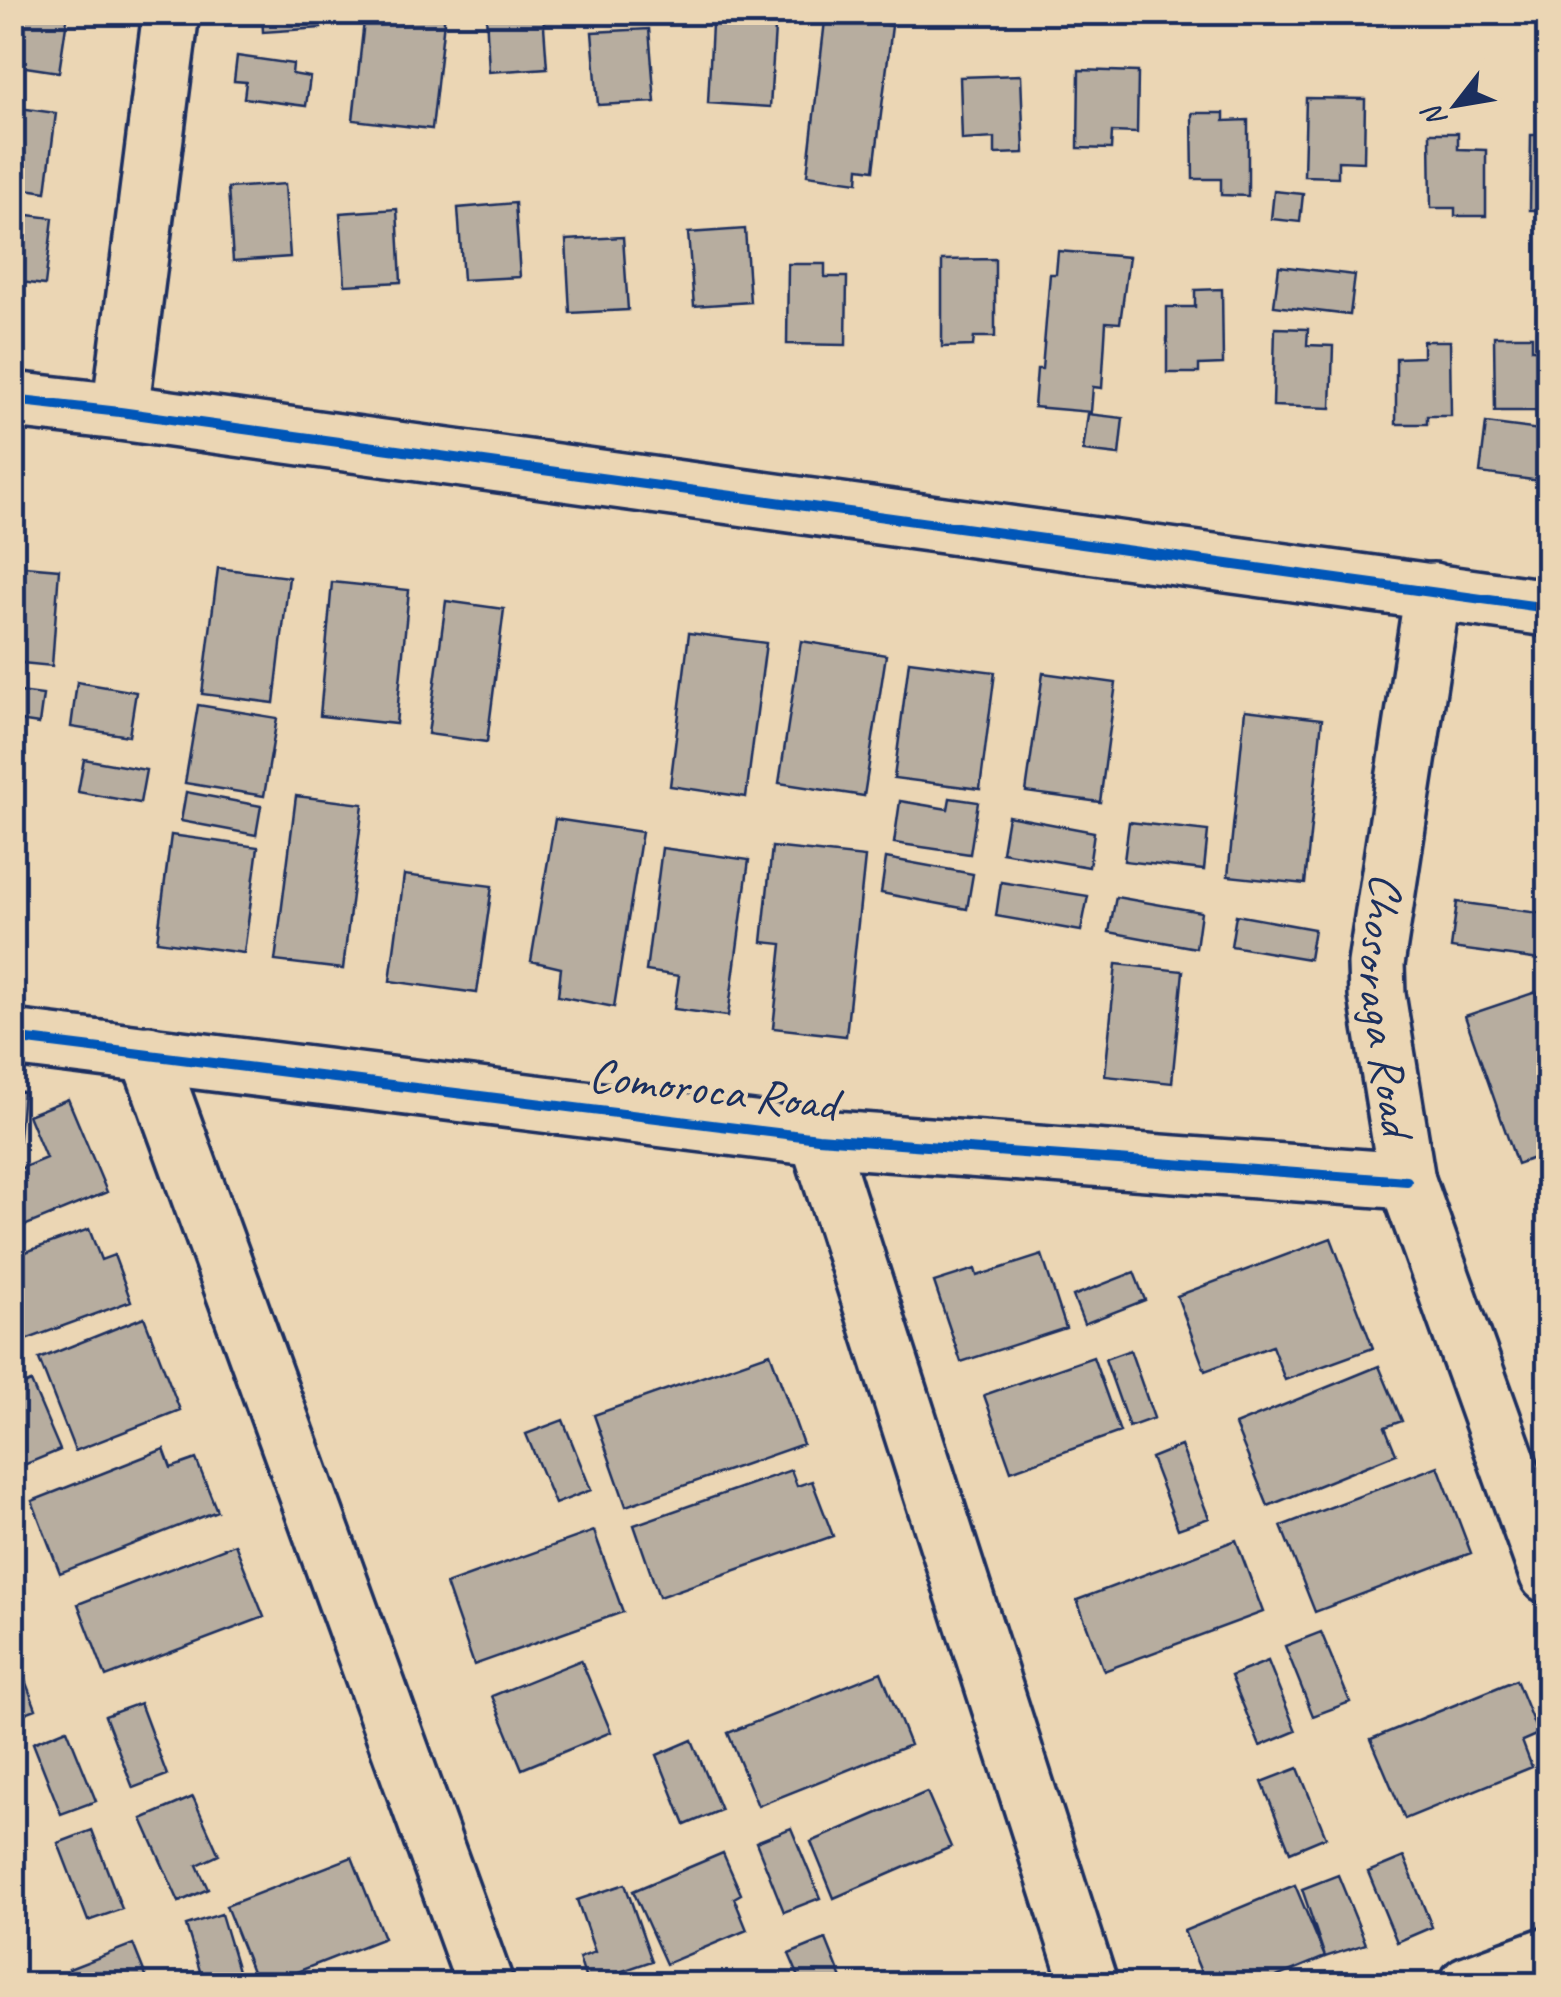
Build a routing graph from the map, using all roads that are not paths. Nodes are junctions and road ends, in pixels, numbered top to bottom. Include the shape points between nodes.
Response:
1 (171, 12) edge
2 (12, 400) edge
3 (120, 412) junction
4 (1433, 591) junction
5 (1548, 608) edge
6 (12, 1038) edge
7 (148, 1054) junction
8 (818, 1138) junction
9 (1408, 1182) junction
10 (1548, 1575) edge
11 (1548, 1956) edge
12 (485, 1984) edge
13 (1089, 1984) edge
14 (1468, 1984) edge

1 - 3 street
2 - 3 street
3 - 4 street
4 - 5 street
4 - 9 street, Chosoraga Road via 1376,964
6 - 7 street, Comoroca Road
7 - 8 street, Comoroca Road
7 - 12 street
8 - 9 street, Comoroca Road
8 - 13 street
9 - 10 street, Chosoraga Road
11 - 14 street

